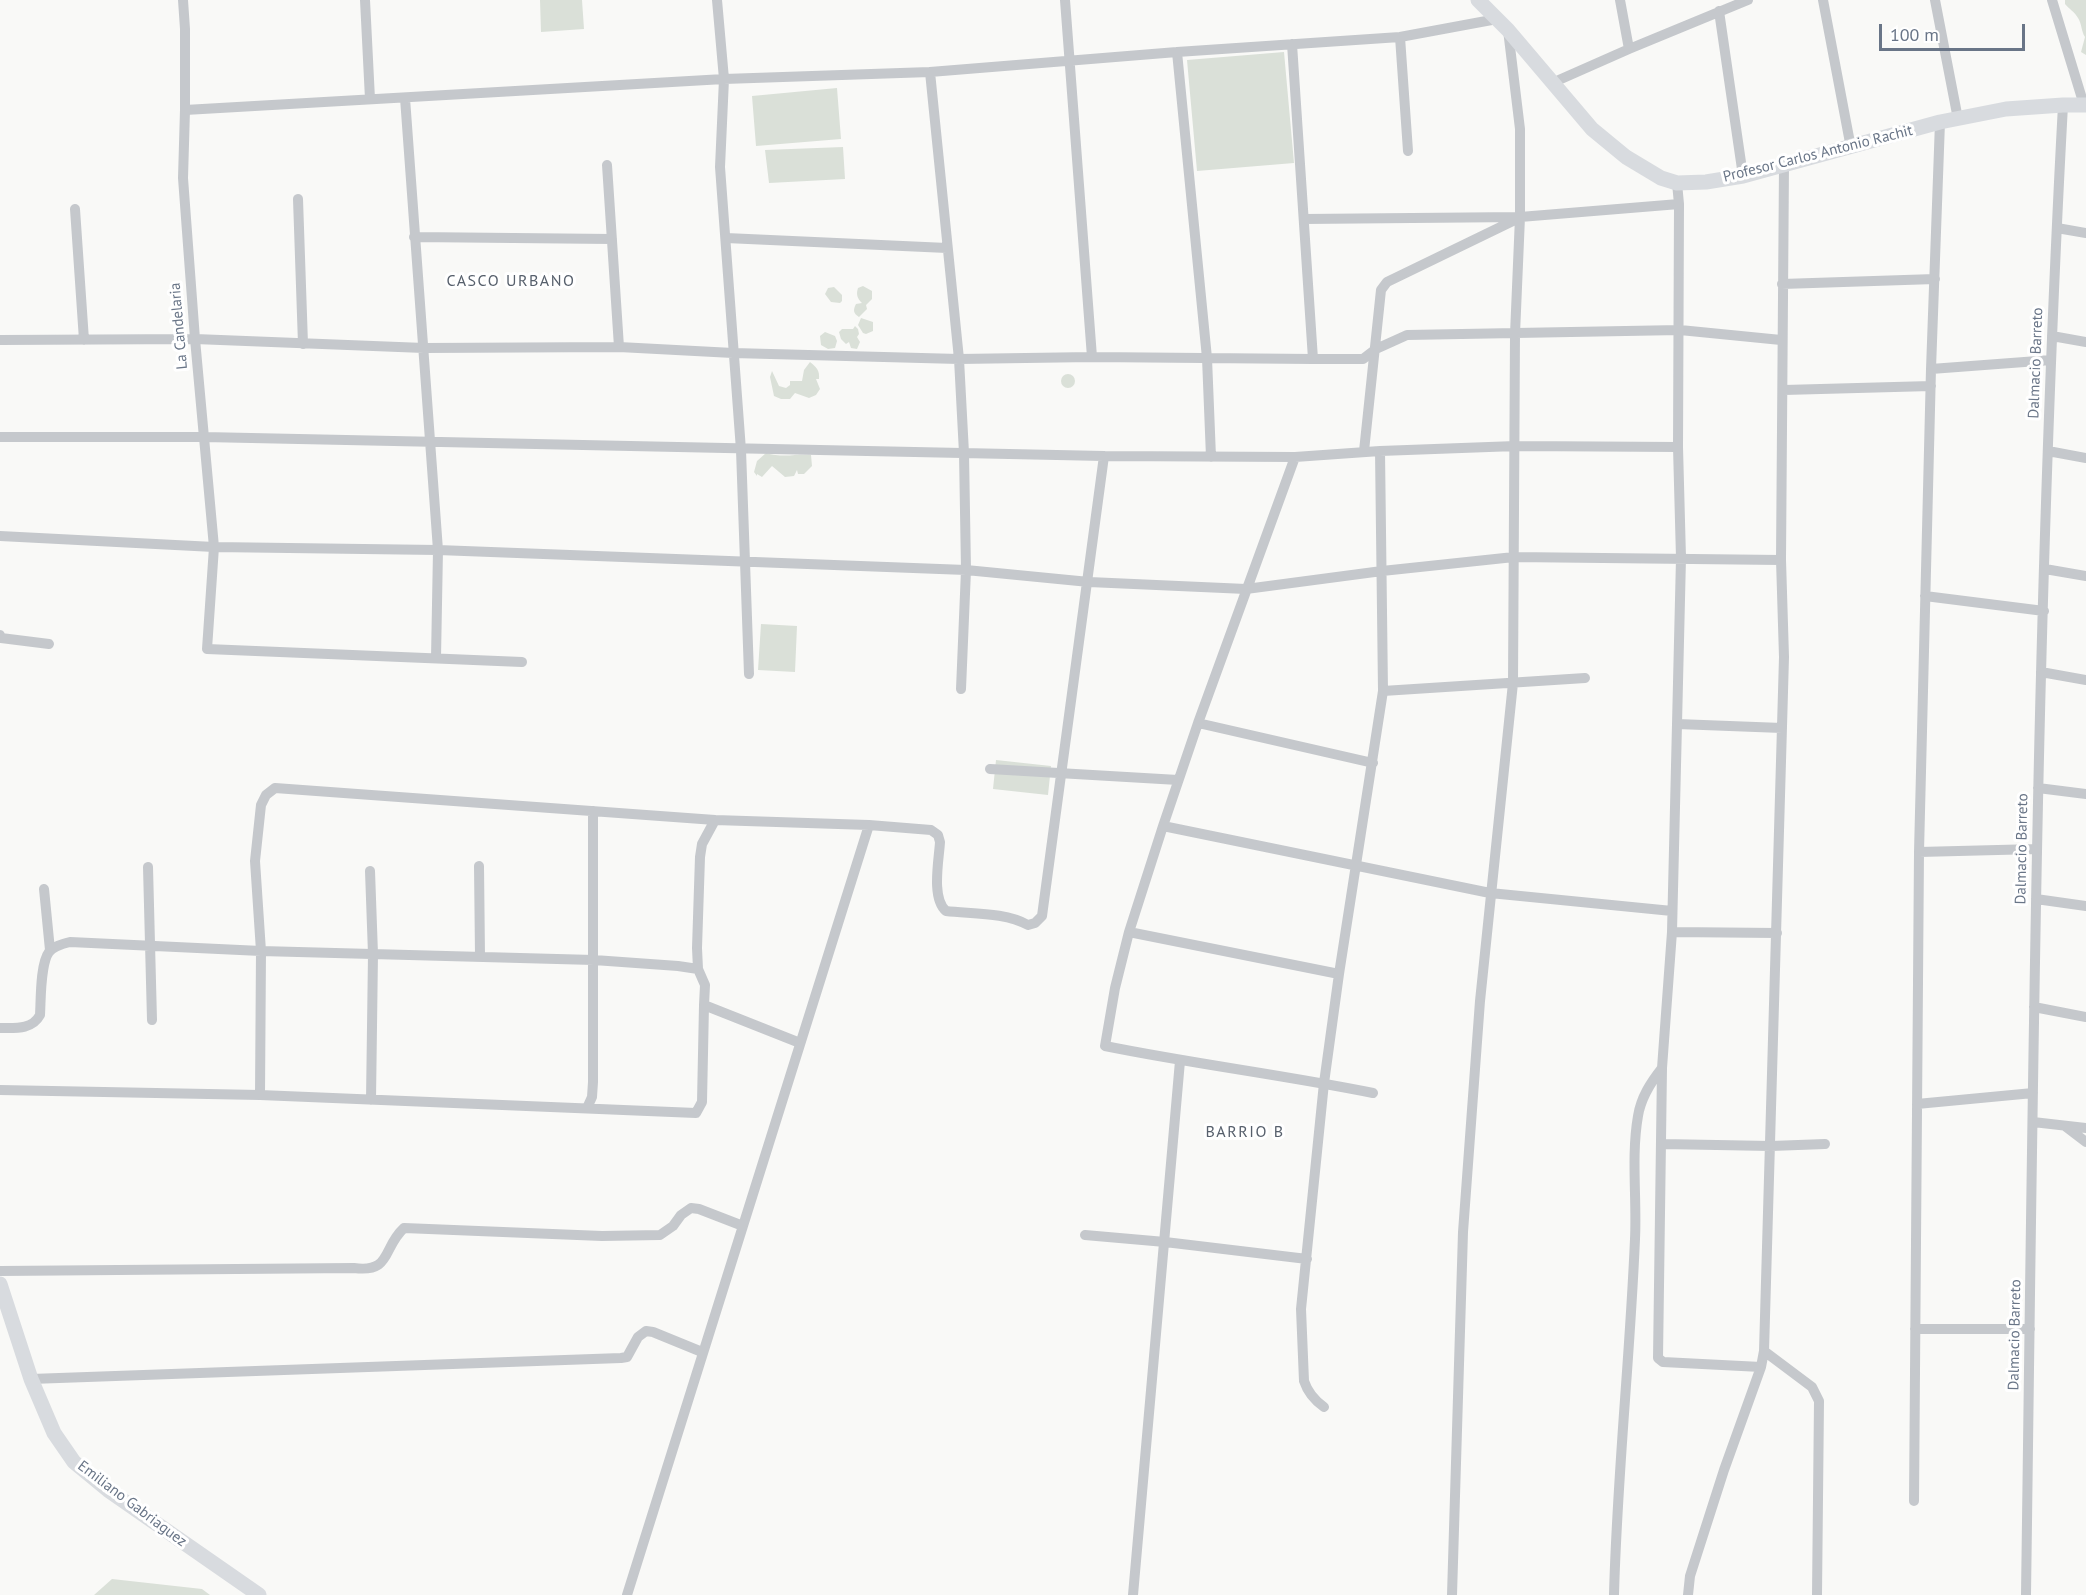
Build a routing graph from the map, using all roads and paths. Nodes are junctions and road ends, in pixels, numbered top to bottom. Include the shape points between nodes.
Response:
1 (183, 0) edge
2 (365, 0) edge
3 (717, 0) edge
4 (1065, 0) edge
5 (1478, 0) edge
6 (1620, 0) edge
7 (1748, 0) edge
8 (1823, 0) edge
9 (1935, 0) edge
10 (2052, 0) edge
11 (1719, 11) junction
12 (1503, 25) junction
13 (1400, 37) junction
14 (1292, 44) junction
15 (1629, 49) junction
16 (1177, 52) junction
17 (1070, 60) junction
18 (930, 72) junction
19 (724, 79) junction
20 (1552, 83) junction
21 (405, 98) junction
22 (370, 99) junction
23 (2063, 105) junction
24 (2085, 105) edge
25 (185, 110) junction
26 (1958, 119) junction
27 (1940, 122) junction
28 (1851, 148) junction
29 (1408, 151) dead end
30 (607, 165) dead end
31 (1784, 165) junction
32 (1743, 176) junction
33 (1677, 183) junction
34 (298, 199) dead end
35 (1679, 204) junction
36 (75, 209) dead end
37 (1520, 217) junction
38 (1304, 219) junction
39 (2056, 228) junction
40 (2086, 233) edge
41 (414, 237) junction
42 (726, 238) junction
43 (612, 239) junction
44 (947, 248) junction
45 (1935, 279) junction
46 (1782, 284) junction
47 (1680, 330) junction
48 (1515, 334) junction
49 (2052, 336) junction
50 (195, 339) junction
51 (0, 340) edge
52 (84, 340) junction
53 (1781, 340) junction
54 (2086, 342) edge
55 (303, 344) junction
56 (619, 347) junction
57 (424, 348) junction
58 (1376, 349) junction
59 (733, 353) junction
60 (1092, 357) junction
61 (1207, 358) junction
62 (959, 359) junction
63 (1313, 360) junction
64 (2051, 360) junction
65 (1931, 369) junction
66 (1931, 386) junction
67 (1784, 390) junction
68 (0, 437) edge
69 (204, 437) junction
70 (430, 443) junction
71 (1516, 446) junction
72 (1678, 447) junction
73 (741, 450) junction
74 (1380, 451) junction
75 (2048, 451) junction
76 (1364, 452) junction
77 (964, 453) junction
78 (1104, 456) junction
79 (1211, 457) junction
80 (1295, 457) junction
81 (2086, 458) edge
82 (0, 536) edge
83 (214, 547) junction
84 (438, 550) junction
85 (1514, 557) junction
86 (1681, 558) junction
87 (1781, 560) junction
88 (746, 561) junction
89 (2044, 569) junction
90 (966, 570) junction
91 (1382, 571) junction
92 (2086, 576) edge
93 (1089, 582) junction
94 (1246, 590) junction
95 (1926, 596) junction
96 (2044, 611) junction
97 (0, 635) edge
98 (49, 644) dead end
99 (436, 658) junction
100 (522, 662) dead end
101 (2041, 672) junction
102 (749, 674) dead end
103 (1585, 678) dead end
104 (2086, 680) edge
105 (1513, 682) junction
106 (961, 689) dead end
107 (1383, 691) junction
108 (1197, 723) junction
109 (1677, 724) junction
110 (1782, 728) junction
111 (1373, 763) junction
112 (990, 769) dead end
113 (1062, 774) junction
114 (1178, 780) junction
115 (2038, 788) junction
116 (2086, 794) edge
117 (593, 811) junction
118 (715, 820) junction
119 (869, 825) junction
120 (1163, 826) junction
121 (2037, 849) junction
122 (1919, 852) junction
123 (479, 866) dead end
124 (1355, 866) junction
125 (148, 867) dead end
126 (370, 871) dead end
127 (44, 889) dead end
128 (1490, 893) junction
129 (2036, 899) junction
130 (2086, 906) edge
131 (1672, 911) junction
132 (1129, 932) junction
133 (1672, 932) junction
134 (1777, 933) junction
135 (149, 945) junction
136 (50, 950) junction
137 (261, 951) junction
138 (373, 954) junction
139 (480, 956) junction
140 (594, 960) junction
141 (698, 969) junction
142 (1339, 974) junction
143 (704, 1005) junction
144 (2034, 1006) junction
145 (2086, 1017) edge
146 (152, 1020) dead end
147 (0, 1028) edge
148 (800, 1043) junction
149 (1180, 1061) junction
150 (1662, 1068) junction
151 (1324, 1083) junction
152 (0, 1090) edge
153 (1373, 1093) dead end
154 (2033, 1093) junction
155 (260, 1095) junction
156 (371, 1100) junction
157 (1917, 1104) junction
158 (587, 1108) junction
159 (2033, 1122) junction
160 (2065, 1126) junction
161 (2086, 1128) edge
162 (2086, 1142) edge
163 (1662, 1144) junction
164 (1825, 1144) dead end
165 (1771, 1146) junction
166 (743, 1226) junction
167 (1084, 1235) dead end
168 (1165, 1242) junction
169 (1307, 1259) junction
170 (0, 1271) edge
171 (0, 1284) edge
172 (1915, 1329) junction
173 (2030, 1329) junction
174 (1764, 1351) junction
175 (702, 1352) junction
176 (1761, 1367) junction
177 (31, 1379) junction
178 (1324, 1407) dead end
179 (1914, 1501) dead end
180 (259, 1595) edge
181 (627, 1595) edge
182 (1132, 1595) edge
183 (1452, 1595) edge
184 (1614, 1595) edge
185 (1688, 1595) edge
186 (1817, 1595) edge
187 (2026, 1595) edge

1 - 25 street, La Candelaria
2 - 22 street
3 - 19 street
4 - 17 street
5 - 12 main road, Profesor Carlos Antonio Rachit
6 - 15 street
7 - 11 street
8 - 28 street
9 - 26 street
10 - 24 street
11 - 15 street
11 - 32 street
12 - 13 street
12 - 20 main road, Profesor Carlos Antonio Rachit
12 - 37 street via 1520,129
13 - 14 street
13 - 29 street
14 - 16 street
14 - 38 street
15 - 20 street
16 - 17 street
16 - 61 street
17 - 18 street
17 - 60 street
18 - 19 street
18 - 44 street
19 - 21 street
19 - 42 street via 720,167
20 - 33 main road, Profesor Carlos Antonio Rachit via 1592,129 1626,157
21 - 22 street
21 - 41 street
22 - 25 street
23 - 24 main road, Profesor Carlos Antonio Rachit
23 - 26 main road, Profesor Carlos Antonio Rachit via 2006,109
23 - 39 street, Dalmacio Barreto
25 - 50 street, La Candelaria via 183,178
26 - 27 main road, Profesor Carlos Antonio Rachit
27 - 28 main road, Profesor Carlos Antonio Rachit
27 - 45 street
28 - 31 main road, Profesor Carlos Antonio Rachit
30 - 43 street
31 - 32 main road, Profesor Carlos Antonio Rachit
31 - 46 street
32 - 33 main road, Profesor Carlos Antonio Rachit
33 - 35 street
34 - 55 street
35 - 37 street
35 - 47 street
36 - 52 street
37 - 38 street
37 - 48 street
37 - 58 street via 1387,282 1380,290
38 - 63 street
39 - 40 street
39 - 49 street, Dalmacio Barreto
41 - 43 street
41 - 57 street
42 - 44 street
42 - 59 street
43 - 56 street
44 - 62 street
45 - 46 street
45 - 65 street
46 - 53 street
47 - 48 street
47 - 53 street
47 - 72 street
48 - 58 street via 1407,335
48 - 71 street
49 - 54 street
49 - 64 street, Dalmacio Barreto
50 - 52 street
50 - 55 street
50 - 69 street, La Candelaria
51 - 52 street
53 - 67 street
55 - 57 street
56 - 57 street
56 - 59 street
57 - 70 street
58 - 63 street via 1363,359
58 - 76 street
59 - 62 street
59 - 73 street
60 - 61 street
60 - 62 street
61 - 63 street
61 - 79 street
62 - 77 street
64 - 65 street
64 - 75 street, Dalmacio Barreto
65 - 66 street
66 - 67 street
66 - 95 street
67 - 87 street
68 - 69 street
69 - 70 street
69 - 83 street, La Candelaria
70 - 73 street
70 - 84 street
71 - 72 street
71 - 74 street
71 - 85 street
72 - 86 street
73 - 77 street
73 - 88 street
74 - 76 street
74 - 91 street
75 - 81 street
75 - 89 street, Dalmacio Barreto
76 - 80 street
77 - 78 street
77 - 90 street
78 - 79 street
78 - 93 street
79 - 80 street
80 - 94 street
82 - 83 street
83 - 84 street
83 - 99 street, La Candelaria via 207,649
84 - 88 street
84 - 99 street
85 - 86 street
85 - 91 street
85 - 105 street
86 - 87 street
86 - 109 street
87 - 110 street
88 - 90 street
88 - 102 street
89 - 92 street
89 - 96 street, Dalmacio Barreto
90 - 93 street
90 - 106 street
91 - 94 street
91 - 107 street
93 - 94 street
93 - 113 street
94 - 108 street
95 - 96 street
95 - 122 street
96 - 101 street, Dalmacio Barreto
97 - 98 street
99 - 100 street
101 - 104 street
101 - 115 street, Dalmacio Barreto
103 - 105 street
105 - 107 street
105 - 128 street
107 - 111 street
108 - 111 street
108 - 114 street
109 - 110 street
109 - 131 street
110 - 134 street
111 - 124 street
112 - 113 street
113 - 114 street
113 - 119 street via 1042,916 1028,926 1005,918 946,910 937,897 938,835 931,830
114 - 120 street
115 - 116 street
115 - 121 street, Dalmacio Barreto
117 - 118 street
117 - 137 street via 274,788 261,805 255,861
117 - 140 street
118 - 119 street
118 - 141 street via 702,844 700,857
119 - 148 street
120 - 124 street
120 - 132 street
121 - 122 street
121 - 129 street, Dalmacio Barreto
122 - 157 street
123 - 139 street
124 - 128 street
124 - 142 street
125 - 135 street
126 - 138 street
127 - 136 street
128 - 131 street
128 - 183 street via 1462,1232
129 - 130 street
129 - 144 street, Dalmacio Barreto
131 - 133 street
132 - 142 street
132 - 149 street via 1114,988 1105,1046
133 - 134 street
133 - 150 street
134 - 165 street
135 - 136 street via 70,942
135 - 137 street
135 - 146 street
136 - 147 street via 45,959 37,1021 21,1028
137 - 138 street
137 - 155 street
138 - 139 street
138 - 156 street
139 - 140 street
140 - 141 street
140 - 158 street via 593,1082
141 - 143 street via 705,985
142 - 151 street
143 - 148 street
143 - 158 street via 702,1102 696,1113
144 - 145 street
144 - 154 street, Dalmacio Barreto
148 - 166 street
149 - 151 street
149 - 168 street
150 - 163 street
150 - 184 street via 1644,1095 1638,1115 1635,1239
151 - 153 street
151 - 169 street
152 - 155 street
154 - 157 street
154 - 159 street, Dalmacio Barreto
155 - 156 street
156 - 158 street
157 - 172 street
159 - 160 street
159 - 173 street, Dalmacio Barreto
160 - 161 street
160 - 162 street
163 - 165 street
163 - 176 street via 1658,1358 1663,1362
164 - 165 street
165 - 174 street
166 - 170 street via 691,1208 660,1235 404,1228 395,1236 382,1263 366,1269
166 - 175 street
167 - 168 street
168 - 169 street
168 - 182 street
169 - 178 street via 1301,1309 1302,1369 1307,1391
171 - 177 main road, Emiliano Gabriaguez
172 - 173 street
172 - 179 street
173 - 187 street, Dalmacio Barreto
174 - 176 street
174 - 186 street via 1812,1387 1819,1401
175 - 177 street via 646,1331 627,1357 621,1358
175 - 181 street
176 - 185 street via 1690,1576
177 - 180 main road, Emiliano Gabriaguez via 54,1433 74,1462

